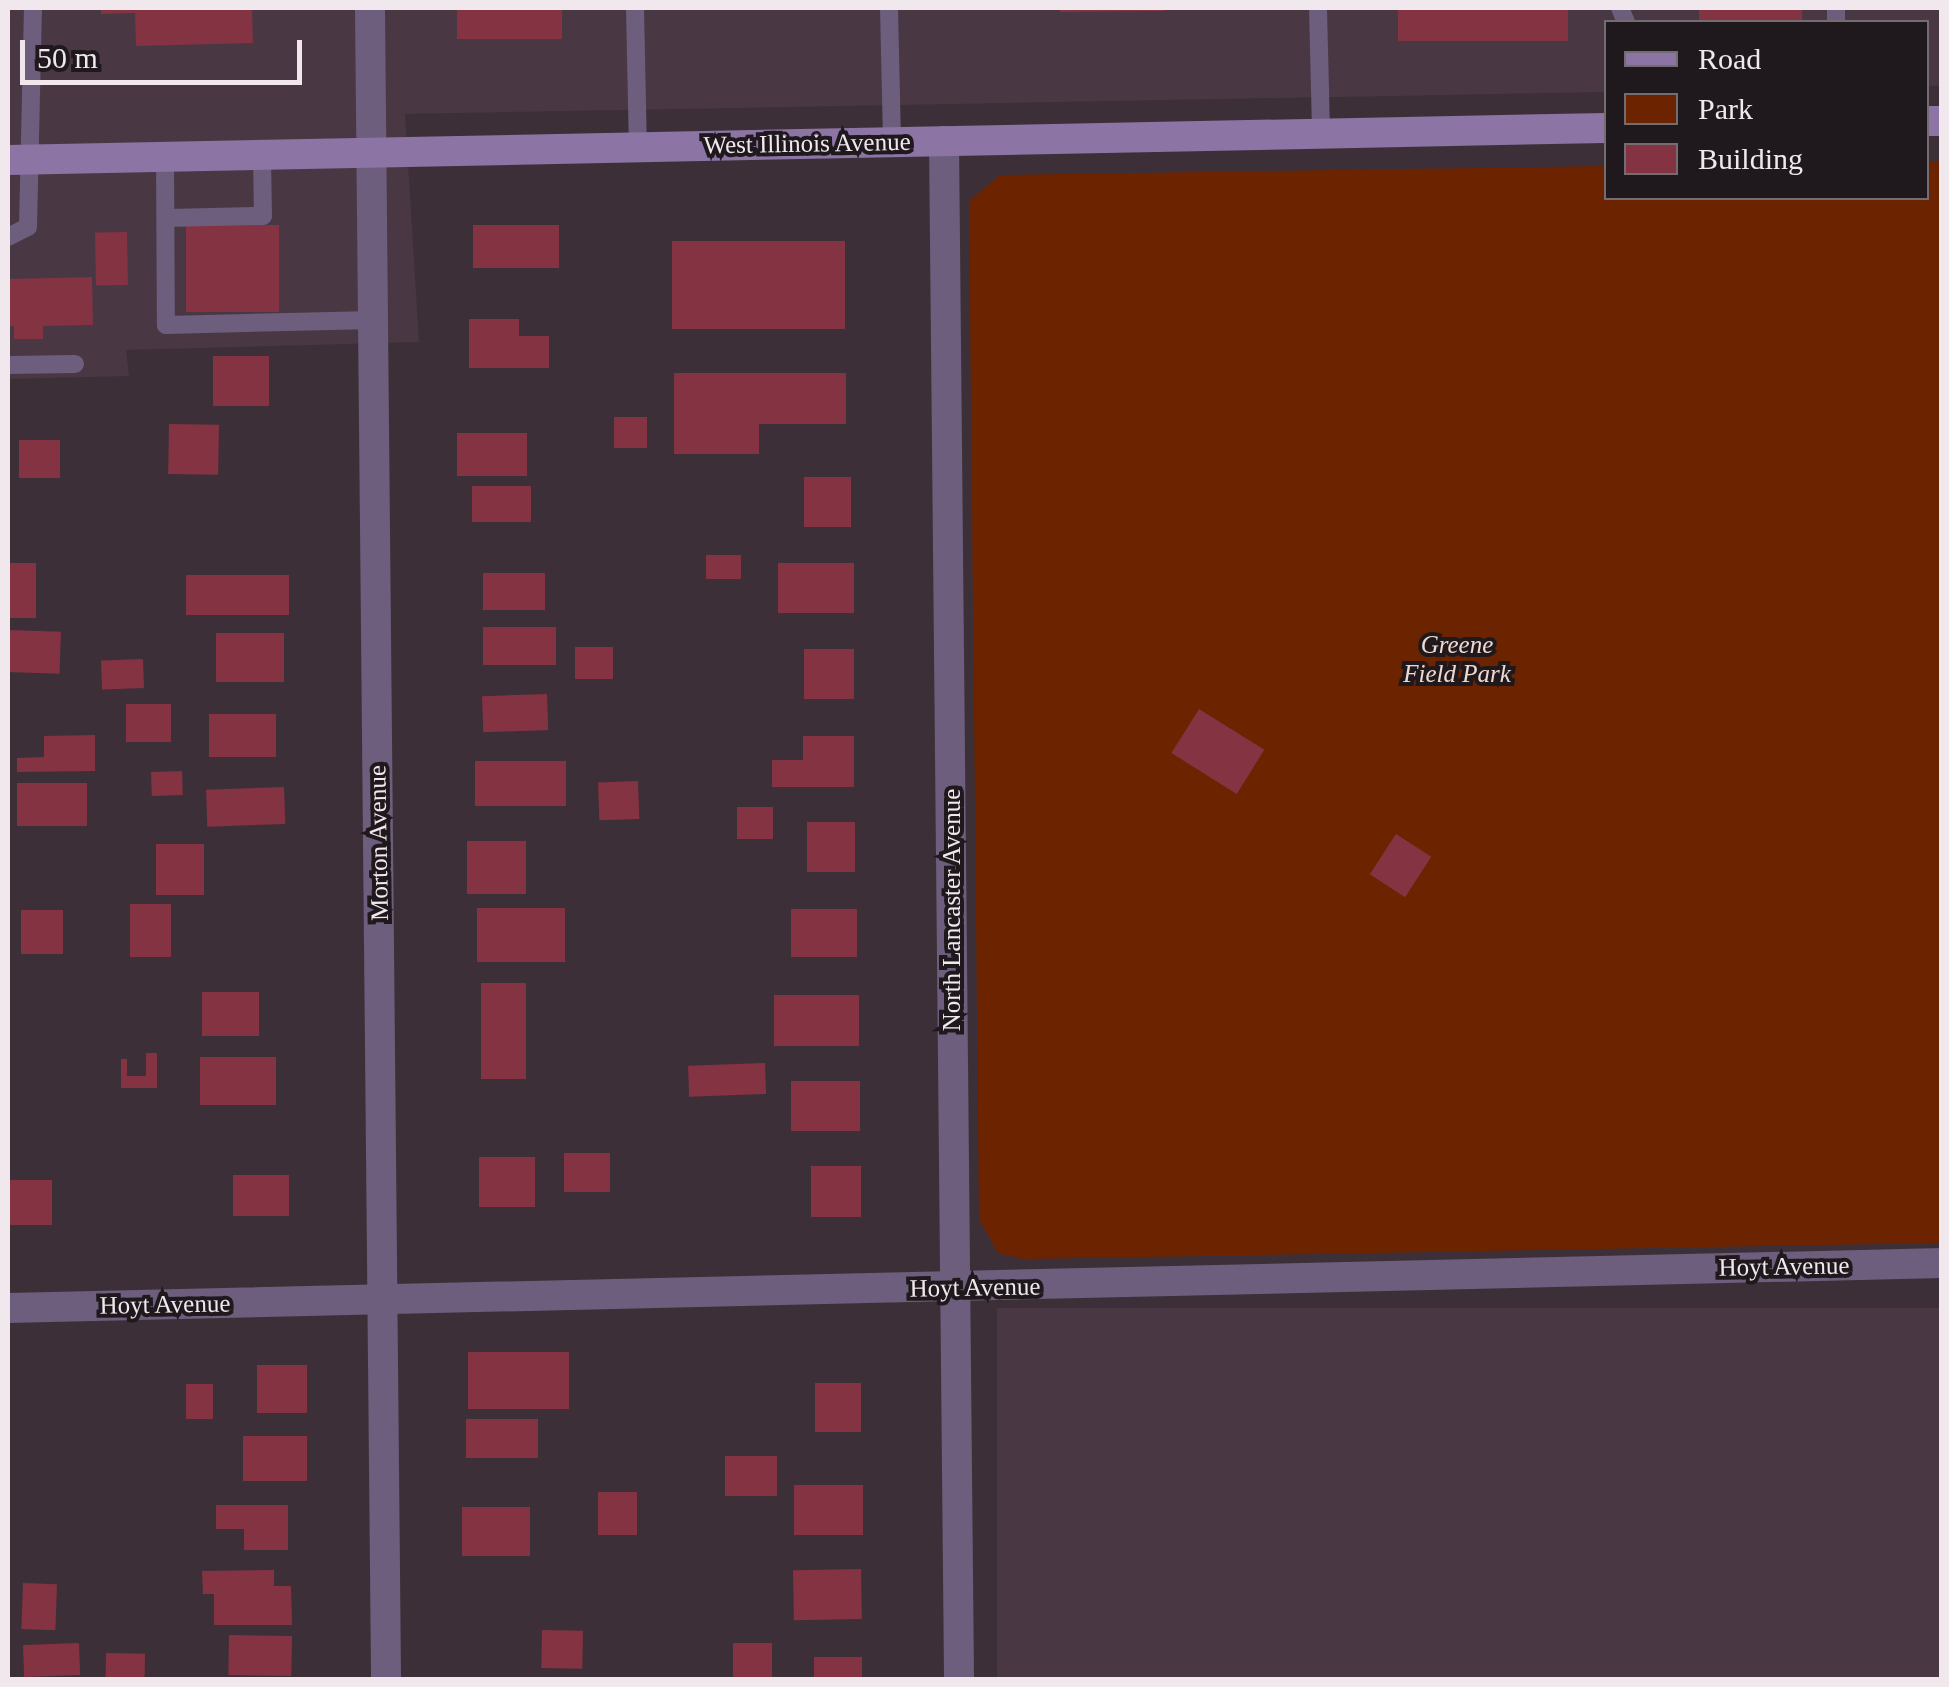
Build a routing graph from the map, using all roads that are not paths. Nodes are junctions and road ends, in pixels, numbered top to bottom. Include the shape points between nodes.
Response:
1 (33, 8) edge
2 (370, 8) edge
3 (635, 8) edge
4 (889, 8) edge
5 (1318, 8) edge
6 (1604, 128) edge
7 (1321, 134) junction
8 (944, 141) junction
9 (892, 142) junction
10 (638, 147) junction
11 (371, 153) junction
12 (262, 156) junction
13 (165, 157) junction
14 (20, 160) edge
15 (166, 218) junction
16 (8, 237) edge
17 (374, 320) junction
18 (75, 364) dead end
19 (8, 366) edge
20 (1942, 1263) edge
21 (954, 1288) junction
22 (384, 1300) junction
23 (8, 1308) edge
24 (386, 1680) edge
25 (959, 1680) edge

1 - 14 lane
2 - 11 street, Morton Avenue
3 - 10 lane
4 - 9 lane
5 - 7 lane
6 - 7 main road, West Illinois Avenue
7 - 8 main road, West Illinois Avenue
8 - 9 main road, West Illinois Avenue
8 - 21 street, North Lancaster Avenue
9 - 10 main road, West Illinois Avenue
10 - 11 main road, West Illinois Avenue
11 - 12 main road, West Illinois Avenue
11 - 17 street, Morton Avenue
12 - 13 main road, West Illinois Avenue
12 - 15 lane via 263,216
13 - 14 main road, West Illinois Avenue
13 - 15 lane
14 - 16 lane via 28,227
15 - 17 lane via 166,325
17 - 22 street, Morton Avenue
18 - 19 lane
20 - 21 street, Hoyt Avenue
21 - 22 street, Hoyt Avenue
21 - 25 street, North Lancaster Avenue
22 - 23 street, Hoyt Avenue
22 - 24 street, Morton Avenue

